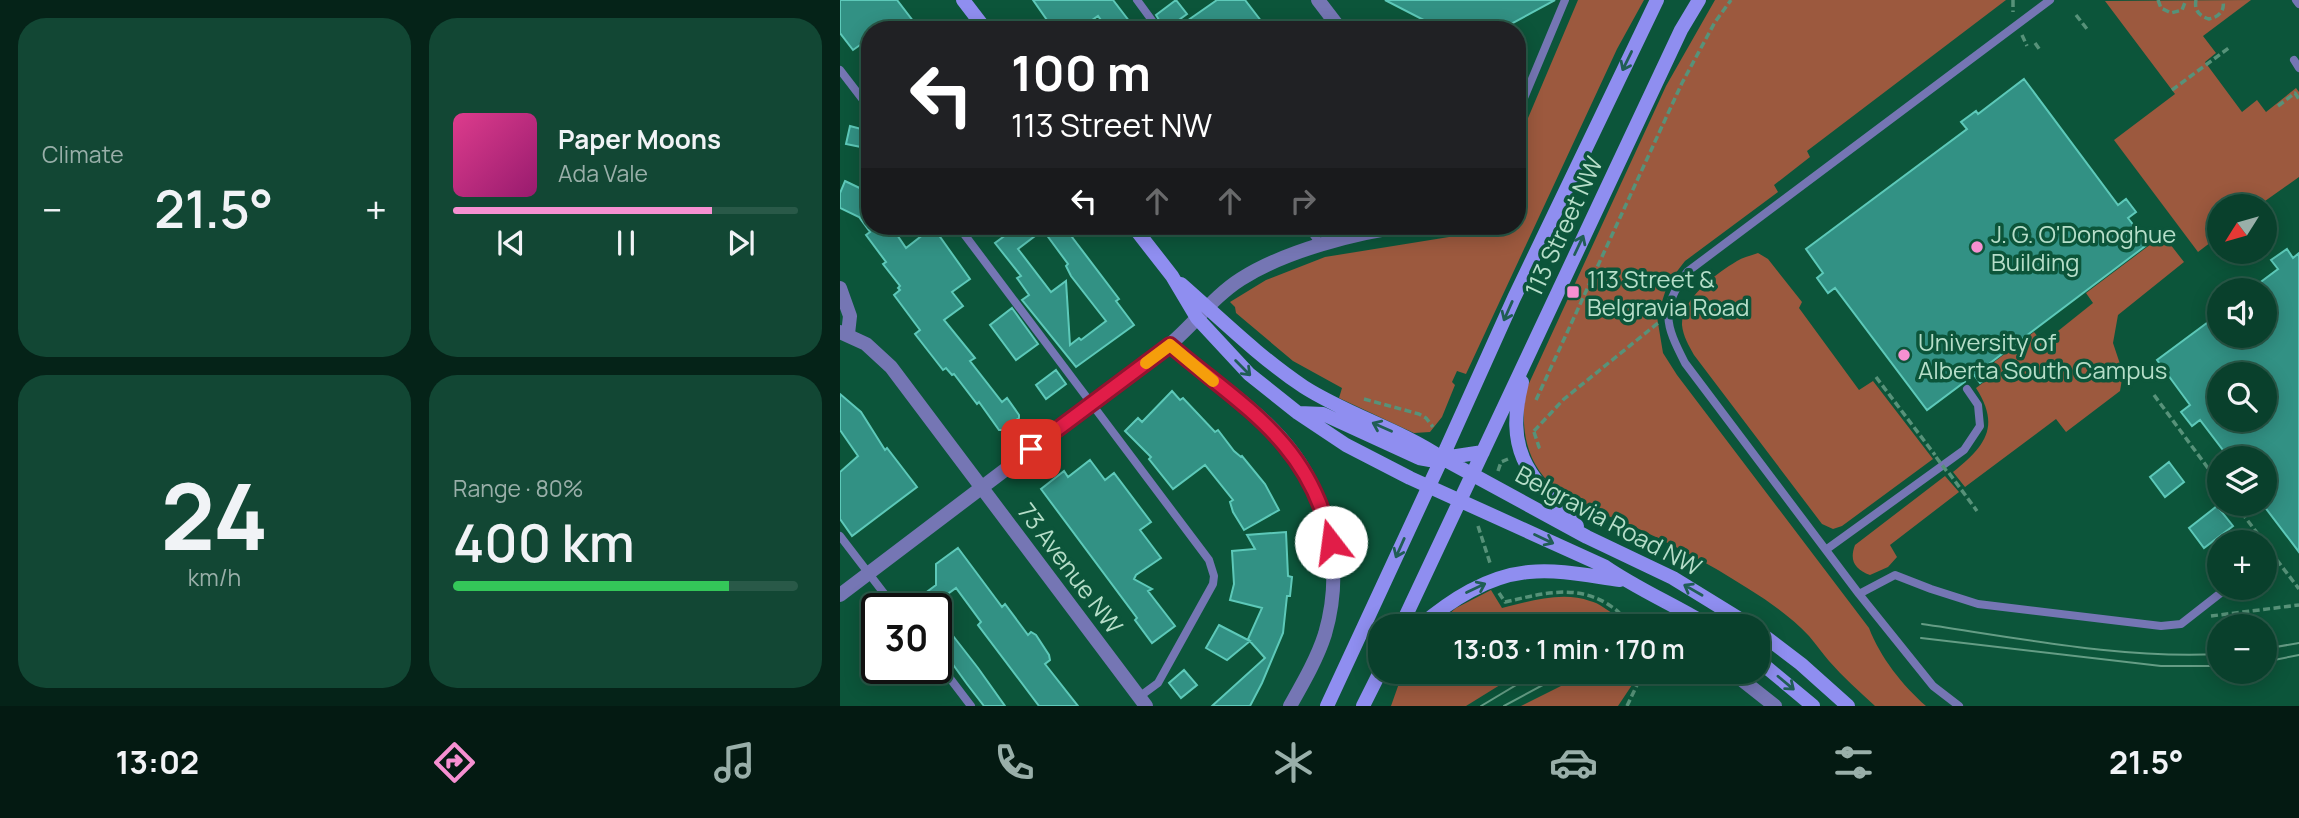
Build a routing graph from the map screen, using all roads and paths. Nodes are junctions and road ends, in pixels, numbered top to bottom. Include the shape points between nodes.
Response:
1 (963, 0) edge
2 (1137, 0) edge
3 (1318, 0) edge
4 (1565, 0) edge
5 (1657, 0) edge
6 (1699, 0) edge
7 (1731, 0) edge
8 (2050, 0) edge
9 (2158, 0) edge
10 (2223, 0) edge
11 (2296, 0) edge
12 (2186, 1) edge
13 (2196, 2) edge
14 (2299, 4) edge
15 (2076, 15) dead end
16 (979, 21) edge
17 (1152, 21) edge
18 (1334, 21) edge
19 (2087, 29) dead end
20 (2035, 43) dead end
21 (2230, 47) dead end
22 (2040, 50) dead end
23 (840, 70) edge
24 (850, 83) junction
25 (840, 90) edge
26 (2172, 90) dead end
27 (1526, 93) edge
28 (861, 97) edge
29 (2299, 99) edge
30 (2278, 106) dead end
31 (965, 235) edge
32 (1140, 235) edge
33 (1314, 235) edge
34 (1367, 235) edge
35 (1321, 245) junction
36 (1171, 276) junction
37 (840, 288) edge
38 (1208, 307) junction
39 (1197, 318) junction
40 (1658, 323) dead end
41 (844, 333) edge
42 (1170, 345) junction
43 (1530, 352) junction
44 (1876, 377) dead end
45 (1967, 389) dead end
46 (2154, 395) dead end
47 (1353, 396) dead end
48 (1092, 404) junction
49 (1534, 404) dead end
50 (1298, 413) junction
51 (1534, 418) dead end
52 (1433, 426) dead end
53 (1534, 431) junction
54 (1483, 452) junction
55 (1528, 452) dead end
56 (1442, 458) junction
57 (1513, 458) dead end
58 (2207, 467) edge
59 (1472, 473) junction
60 (1496, 474) dead end
61 (1429, 486) junction
62 (981, 487) junction
63 (1460, 500) junction
64 (1977, 511) dead end
65 (1477, 517) dead end
66 (840, 536) edge
67 (1587, 537) junction
68 (1827, 549) junction
69 (2277, 560) edge
70 (1492, 569) dead end
71 (868, 573) junction
72 (1625, 581) junction
73 (1496, 586) dead end
74 (2299, 589) edge
75 (883, 593) edge
76 (1859, 594) junction
77 (840, 595) edge
78 (2212, 600) edge
79 (2299, 605) edge
80 (1407, 614) edge
81 (1436, 614) edge
82 (1622, 614) edge
83 (1689, 614) edge
84 (1732, 614) edge
85 (2206, 617) dead end
86 (1770, 640) edge
87 (1770, 670) edge
88 (952, 681) edge
89 (1374, 684) edge
90 (1637, 684) edge
91 (1747, 684) edge
92 (1143, 701) edge
93 (971, 706) edge
94 (1290, 706) edge
95 (1326, 706) edge
96 (1363, 706) edge
97 (1627, 706) edge
98 (1775, 706) edge
99 (1813, 706) edge
100 (1848, 706) edge
101 (1959, 706) edge

1 - 16 main road
2 - 17 lane
3 - 18 street
4 - 27 lane
5 -> 56 main road, 113 Street NW
43 -> 6 main road, 113 Street NW
7 - 49 path via 1682,83
8 - 68 lane via 1687,272 1676,288 1668,309 1670,333 1685,363
9 - 12 path via 2161,8 2171,13 2182,10
10 - 13 path via 2223,11 2209,19 2199,14
11 - 14 lane
12 - 13 path
15 - 19 path
20 - 22 path
21 - 26 path
23 - 24 lane
24 - 25 lane
24 - 28 lane
29 - 30 path via 2295,93
31 - 48 lane
32 - 36 main road
33 - 35 lane
34 - 35 street
35 - 38 street via 1242,279
36 - 38 main road
36 - 39 main road, Belgravia Road NW
37 - 41 street, 73 Avenue NW via 850,316
38 - 39 street
56 -> 38 main road via 1305,387 1258,354
39 - 42 street
39 -> 50 main road, Belgravia Road NW via 1249,374
40 - 53 path via 1564,399
41 - 62 street, 73 Avenue NW via 866,344 891,367
42 - 48 street
42 - 94 street via 1265,422 1294,454 1323,510 1333,558 1332,595 1318,654
43 - 54 main road, 113 Street NW
43 - 67 main road via 1516,408 1520,455 1533,478
44 - 64 path, bridge
45 - 68 lane via 1978,405 1980,426 1964,450
46 - 58 path
47 - 52 path via 1419,414
48 - 62 street
48 - 92 lane via 1213,568 1213,584 1158,683
50 - 56 main road via 1323,414 1419,458
50 - 61 main road, Belgravia Road NW via 1346,445
51 - 53 path
53 - 55 path via 1539,447
54 - 56 main road
54 - 59 main road, 113 Street NW
56 - 59 main road, Belgravia Road NW
56 - 61 main road, 113 Street NW
57 - 60 path via 1501,462
59 - 63 main road, 113 Street NW
59 - 67 main road, Belgravia Road NW
61 - 63 main road, Belgravia Road NW
61 -> 95 main road, 113 Street NW
62 - 71 street
62 - 92 street, 73 Avenue NW
63 -> 72 main road, Belgravia Road NW via 1604,566
63 - 80 main road, 113 Street NW
65 - 70 path
66 - 71 lane
84 -> 67 main road, Belgravia Road NW via 1673,578
68 - 76 lane
69 - 74 path
71 - 75 lane
71 - 77 street
81 -> 72 main road via 1459,596 1520,573 1560,572
72 - 83 main road, Belgravia Road NW
73 - 82 path via 1505,602 1564,591 1595,596
76 - 78 lane via 1895,575 1978,604 2161,626 2181,624
76 - 101 lane via 1933,686
79 - 85 path
86 - 100 main road
87 -> 99 main road
88 - 93 lane
89 - 96 main road
90 - 97 path
91 - 98 street

